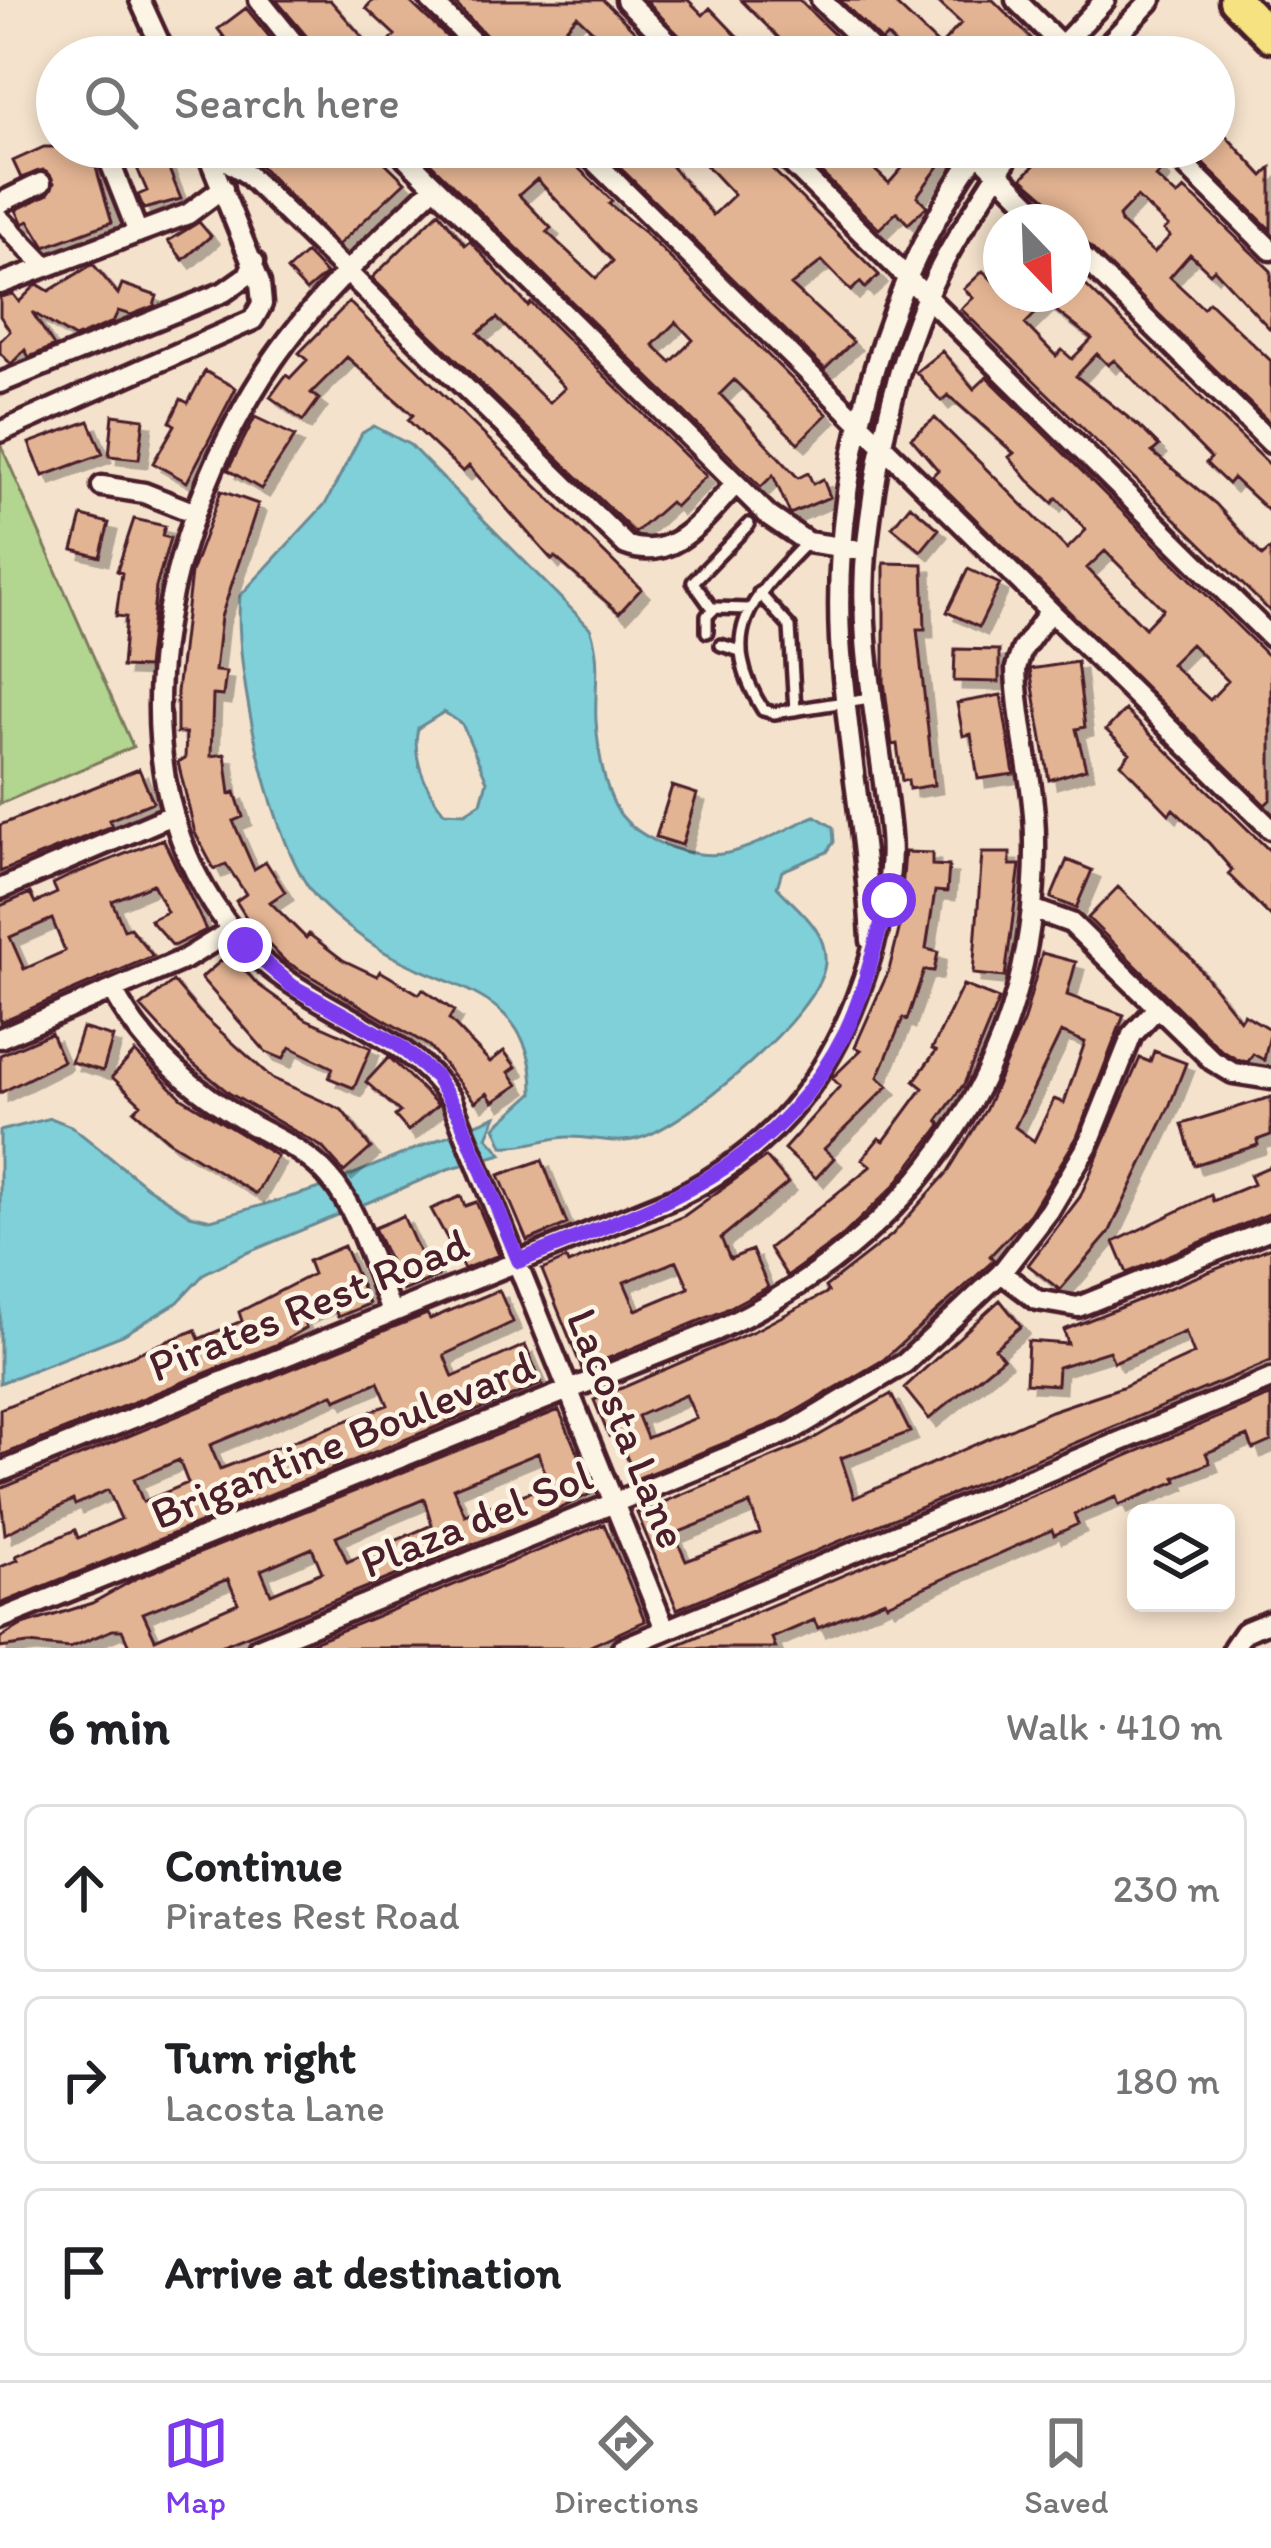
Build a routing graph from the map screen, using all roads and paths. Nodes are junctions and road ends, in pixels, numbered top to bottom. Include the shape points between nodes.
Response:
1 (140, 0) edge
2 (259, 0) edge
3 (430, 0) edge
4 (626, 0) edge
5 (821, 0) edge
6 (1016, 0) edge
7 (1105, 0) edge
8 (1151, 0) edge
9 (1235, 0) edge
10 (156, 36) edge
11 (288, 36) edge
12 (467, 36) edge
13 (663, 36) edge
14 (858, 36) edge
15 (1048, 36) edge
16 (1075, 36) edge
17 (1116, 36) edge
18 (1271, 36) edge
19 (112, 168) edge
20 (214, 168) edge
21 (238, 168) edge
22 (415, 168) edge
23 (602, 168) edge
24 (797, 168) edge
25 (966, 168) edge
26 (993, 168) edge
27 (1002, 168) edge
28 (1188, 168) edge
29 (998, 174) junction
30 (40, 183) dead end
31 (223, 188) junction
32 (434, 188) junction
33 (0, 203) edge
34 (1029, 204) edge
35 (0, 219) edge
36 (138, 233) junction
37 (1271, 250) edge
38 (254, 262) junction
39 (1091, 265) edge
40 (46, 267) junction
41 (347, 274) junction
42 (909, 277) junction
43 (0, 284) edge
44 (927, 296) junction
45 (0, 383) edge
46 (863, 422) junction
47 (0, 432) edge
48 (1271, 442) edge
49 (882, 448) junction
50 (735, 485) junction
51 (102, 486) dead end
52 (195, 513) junction
53 (749, 524) dead end
54 (807, 542) junction
55 (843, 548) junction
56 (866, 550) junction
57 (759, 592) junction
58 (749, 609) junction
59 (713, 610) junction
60 (1049, 612) junction
61 (707, 632) dead end
62 (1271, 638) edge
63 (721, 645) dead end
64 (740, 651) junction
65 (870, 698) junction
66 (846, 702) junction
67 (795, 710) junction
68 (172, 815) junction
69 (1271, 829) edge
70 (890, 839) junction
71 (865, 842) junction
72 (0, 889) edge
73 (1032, 909) junction
74 (232, 930) junction
75 (872, 952) junction
76 (113, 990) junction
77 (1156, 1008) junction
78 (0, 1038) edge
79 (1271, 1079) edge
80 (1271, 1229) edge
81 (519, 1261) junction
82 (1001, 1274) junction
83 (392, 1312) junction
84 (1271, 1379) edge
85 (571, 1389) junction
86 (0, 1472) edge
87 (616, 1503) junction
88 (0, 1619) edge
89 (1271, 1621) edge
90 (665, 1629) junction
91 (258, 1648) edge
92 (622, 1648) edge
93 (1233, 1648) edge

1 - 10 street
2 - 11 street
3 - 12 street
4 - 13 street
5 - 14 street
6 - 15 street
7 - 16 street
8 - 17 street
9 - 18 main road
19 - 36 street
20 - 31 street
21 - 41 street
22 - 32 street
23 - 46 street
24 - 42 street
25 - 42 street, Pirates Rest Road
26 - 29 street
27 - 29 street, Pirates Rest Road
28 - 37 street
29 - 34 street
29 - 44 street, Pirates Rest Road
30 - 33 street
31 - 36 street via 203,206
31 - 38 street
32 - 41 street, Lacosta Lane
32 - 50 street
35 - 40 street
36 - 40 street
38 - 45 street via 224,292
38 - 47 street via 262,304 253,320
39 - 48 street
40 - 43 street
41 - 50 street via 626,545 642,551 675,544
41 - 52 street, Lacosta Lane via 256,388
42 - 44 street
42 - 46 street, Pirates Rest Road
44 - 49 street, Pirates Rest Road
44 - 62 street
46 - 49 street
46 - 55 street, Pirates Rest Road
49 - 56 street, Pirates Rest Road
49 - 60 street
50 - 54 street
51 - 52 street
52 - 68 street, Lacosta Lane via 165,632 161,723
53 - 59 lane via 693,582
54 - 55 street
54 - 57 lane
55 - 56 street
55 - 66 street, Pirates Rest Road
56 - 65 street, Pirates Rest Road
57 - 58 lane
57 - 67 lane via 790,627
58 - 59 lane
58 - 64 lane
59 - 61 lane
60 - 69 street
60 - 73 street, Brigantine Boulevard via 1016,668 1033,788
63 - 64 lane
64 - 67 lane via 764,710
65 - 66 lane
65 - 70 street, Pirates Rest Road
66 - 67 lane
66 - 71 street, Pirates Rest Road
68 - 72 street
68 - 74 street, Lacosta Lane
70 - 71 street
70 - 75 street, Pirates Rest Road via 889,900
71 - 75 street, Pirates Rest Road
73 - 77 street via 1071,923
73 - 85 street, Brigantine Boulevard via 1018,987 990,1066 910,1193 780,1299
74 - 76 street
74 - 81 street, Lacosta Lane via 292,986 397,1044 436,1077
75 - 81 street, Pirates Rest Road via 845,1032 767,1140 697,1187
76 - 78 street
76 - 83 street via 178,1072 333,1181
77 - 79 street via 1233,1073
77 - 82 street, Plaza del Sol via 1132,1035 1077,1166
80 - 82 street via 1078,1306 1036,1300
81 - 83 street, Pirates Rest Road
81 - 85 street, Lacosta Lane
82 - 87 street, Plaza del Sol via 929,1343 858,1395
83 - 86 street, Pirates Rest Road
84 - 90 street
85 - 87 street, Lacosta Lane
85 - 88 street, Brigantine Boulevard
87 - 90 street, Lacosta Lane
87 - 91 street, Plaza del Sol
89 - 93 street via 1244,1632
90 - 92 street

